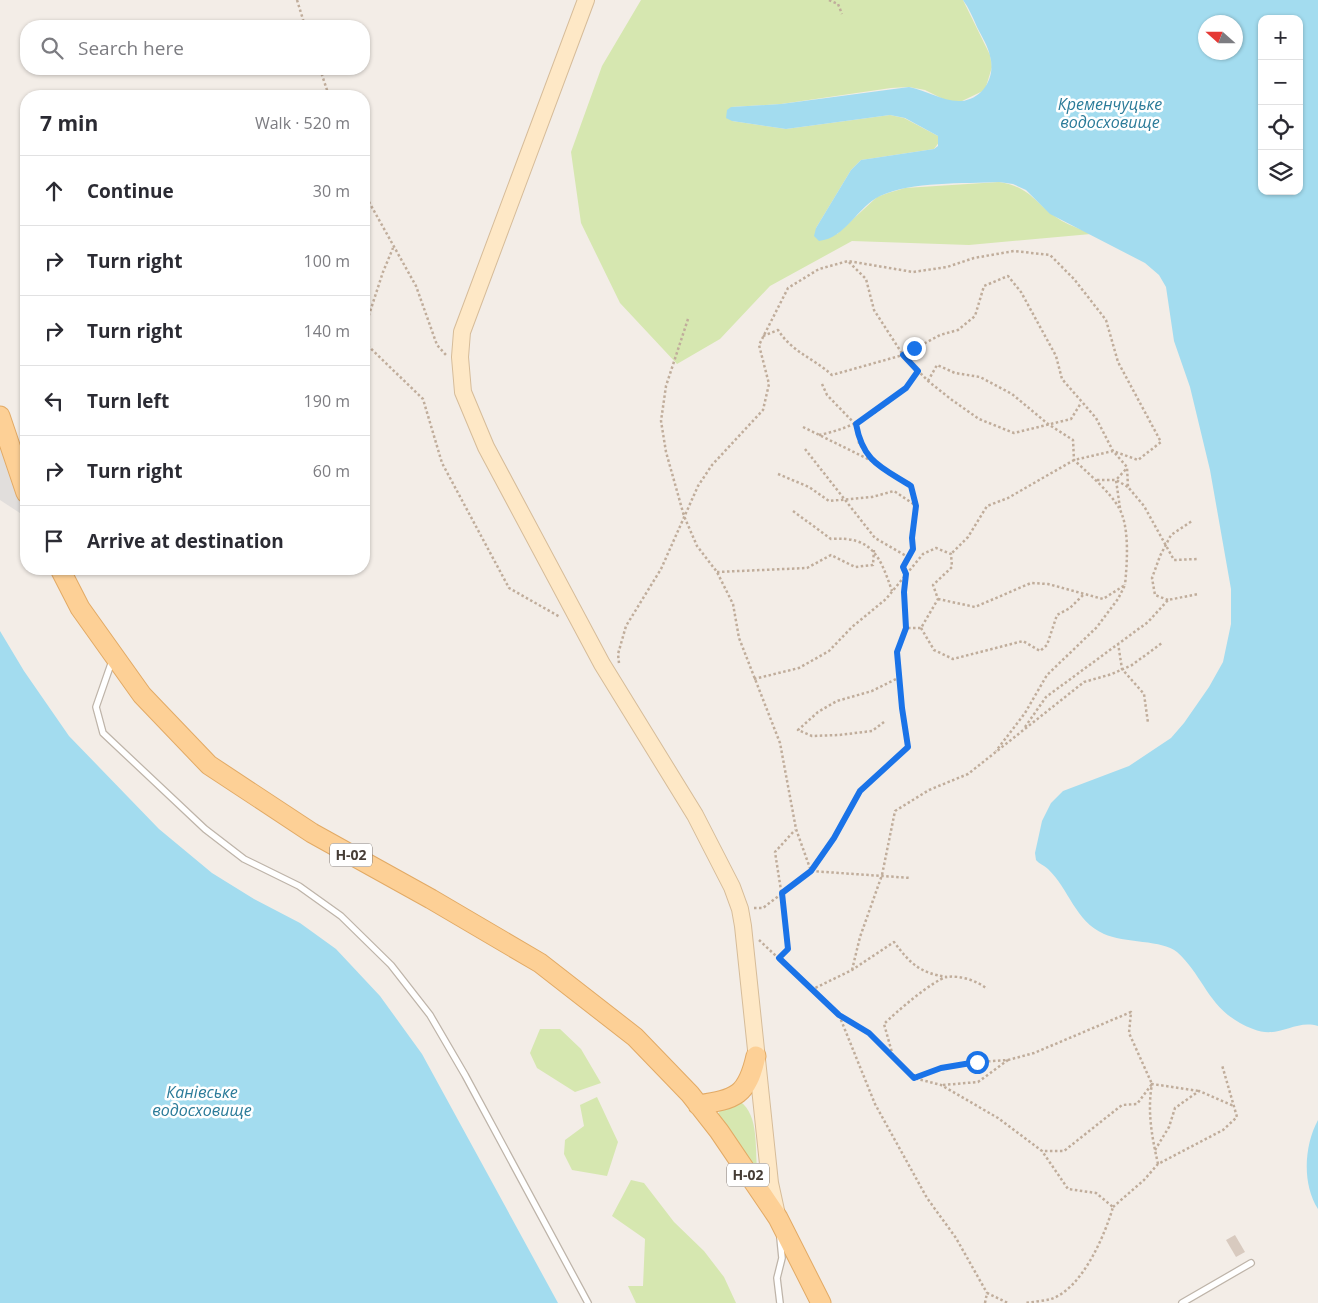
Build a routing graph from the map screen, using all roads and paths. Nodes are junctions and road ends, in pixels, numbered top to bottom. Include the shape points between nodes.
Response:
1 (296, 0) edge
2 (586, 0) edge
3 (829, 0) edge
4 (842, 14) dead end
5 (304, 20) edge
6 (322, 75) edge
7 (327, 90) edge
8 (370, 204) edge
9 (393, 248) junction
10 (848, 261) junction
11 (370, 311) edge
12 (688, 319) dead end
13 (763, 336) junction
14 (370, 348) edge
15 (903, 355) junction
16 (460, 357) junction
17 (918, 371) junction
18 (928, 381) junction
19 (822, 384) dead end
20 (1081, 403) junction
21 (0, 416) edge
22 (856, 424) junction
23 (1048, 424) junction
24 (803, 428) dead end
25 (818, 435) junction
26 (805, 449) dead end
27 (1112, 451) junction
28 (870, 460) junction
29 (1074, 460) junction
30 (1128, 468) junction
31 (778, 474) dead end
32 (20, 475) edge
33 (1096, 480) junction
34 (1116, 480) junction
35 (1128, 487) junction
36 (846, 499) junction
37 (916, 506) junction
38 (1120, 509) junction
39 (793, 511) dead end
40 (684, 516) junction
41 (1192, 521) dead end
42 (1165, 546) junction
43 (874, 549) junction
44 (951, 554) junction
45 (908, 557) junction
46 (1198, 559) dead end
47 (717, 572) junction
48 (906, 574) junction
49 (63, 575) edge
50 (1125, 586) junction
51 (892, 591) junction
52 (1198, 594) dead end
53 (1083, 595) junction
54 (938, 599) junction
55 (1168, 600) junction
56 (906, 628) junction
57 (921, 628) junction
58 (583, 630) junction
59 (1118, 643) junction
60 (1162, 643) dead end
61 (114, 656) junction
62 (1122, 669) junction
63 (619, 670) dead end
64 (900, 677) junction
65 (754, 679) junction
66 (884, 722) dead end
67 (1148, 723) dead end
68 (1022, 730) junction
69 (992, 756) junction
70 (796, 829) junction
71 (811, 871) junction
72 (882, 875) junction
73 (910, 878) dead end
74 (782, 893) junction
75 (740, 909) junction
76 (743, 926) junction
77 (779, 958) junction
78 (852, 970) junction
79 (947, 977) junction
80 (987, 989) dead end
81 (811, 990) junction
82 (839, 1015) junction
83 (756, 1056) junction
84 (893, 1058) junction
85 (1008, 1060) junction
86 (1222, 1065) dead end
87 (914, 1078) junction
88 (1152, 1084) junction
89 (941, 1085) junction
90 (1199, 1092) junction
91 (698, 1105) junction
92 (1234, 1106) junction
93 (1155, 1150) junction
94 (1042, 1151) junction
95 (1158, 1164) junction
96 (1113, 1207) junction
97 (778, 1218) junction
98 (1251, 1263) dead end
99 (987, 1293) junction
100 (588, 1303) edge
101 (780, 1303) edge
102 (821, 1303) edge
103 (985, 1303) edge
104 (1008, 1303) edge
105 (1024, 1303) edge
106 (1182, 1303) edge

1 - 5 path
2 - 16 main road via 462,332
3 - 4 path via 838,4
6 - 7 path
8 - 9 path
9 - 11 path
9 - 16 path via 416,286 437,345 444,355
10 - 13 path via 819,269 788,288
10 - 15 path via 866,279 874,310
10 - 27 path via 913,272 1014,251 1050,255 1074,279 1106,320 1118,362 1161,442 1138,460
12 - 40 path via 666,386 661,421
13 - 15 path via 778,330 788,345 832,375
13 - 40 path via 760,346 769,384 763,410 712,465
14 - 58 path via 422,399 442,463 509,588
15 - 17 path
15 - 20 path via 940,335 958,330 975,316 984,286 1008,276 1021,292 1056,356 1062,378
16 - 58 main road via 464,392 486,447
17 - 18 path
17 - 22 path via 906,388
18 - 23 path via 979,419 1014,433
18 - 23 path via 937,365 955,373 980,377 1012,394
19 - 22 path via 827,395
20 - 23 path via 1071,419
20 - 27 path via 1096,418
21 - 32 main road
22 - 25 path
22 - 28 path via 859,443
23 - 29 path via 1072,440
24 - 25 path
25 - 28 path
26 - 36 path
27 - 29 path
27 - 30 path
28 - 37 path via 911,486
29 - 33 path
29 - 44 path via 1008,498 987,506 968,537
30 - 34 path
30 - 35 path
31 - 36 path via 809,487 829,501
33 - 34 path
33 - 38 path
34 - 35 path
34 - 38 path
35 - 42 path via 1144,506
36 - 37 path via 894,492
36 - 45 path via 875,538
37 - 45 path via 913,549
38 - 50 path via 1128,553
39 - 43 path via 831,539 848,538
40 - 47 path via 697,546
40 - 63 path via 662,569 626,626 618,654
41 - 42 path via 1171,535
42 - 46 path via 1174,560
42 - 55 path via 1152,578 1155,595
43 - 47 path via 873,565 854,567 831,555 806,568
43 - 51 path
44 - 48 path via 936,548 923,554
44 - 54 path via 952,568 933,585
45 - 48 path via 903,567
47 - 65 path via 733,604 739,638
48 - 51 path
48 - 56 path
49 - 61 main road, Н-02 via 80,608
50 - 53 path via 1103,598
50 - 69 path via 1097,627 1047,675 1025,713
51 - 65 path via 829,651 799,668
52 - 55 path
53 - 54 path via 1048,584 1031,583 975,607
53 - 57 path via 1057,615 1047,645 1040,651 1023,641 953,659 934,650
54 - 57 path
55 - 59 path via 1148,622
56 - 57 path
56 - 64 path via 897,652
58 - 75 main road via 695,814
59 - 62 path
59 - 68 path via 1046,697
60 - 62 path
61 - 91 main road, Н-02 via 142,695 209,765 312,833 540,963 635,1037
61 - 100 lane via 96,707 103,734 204,829 244,859 299,886 341,916 392,965 430,1015 455,1058
62 - 67 path via 1144,694
62 - 68 path via 1084,682
64 - 66 path via 872,691 837,701 818,712 798,730 812,736 840,735 872,731
64 - 71 path via 908,747 860,791
65 - 70 path via 780,743
68 - 69 path
69 - 72 path via 968,774 929,790 896,811
70 - 71 path
70 - 74 path via 775,852
71 - 72 path
71 - 74 path
72 - 73 path
72 - 78 path
74 - 75 path via 763,908
74 - 77 path via 788,949
75 - 76 main road
76 - 77 path
76 - 83 main road
77 - 81 path
78 - 79 path via 894,942 910,963 930,974
78 - 81 path
79 - 80 path via 977,981
79 - 84 path via 903,1006 884,1024
81 - 82 path
82 - 84 path via 869,1033
82 - 99 path via 875,1104 927,1198 956,1238
83 - 91 main road via 750,1080 740,1094
83 - 97 main road via 770,1183
84 - 87 path
85 - 87 path via 941,1068
85 - 88 path via 1071,1039 1131,1012 1129,1033
85 - 89 path via 978,1082
86 - 92 path
87 - 89 path
88 - 90 path
88 - 93 path via 1149,1101
88 - 94 path via 1136,1104 1122,1105 1064,1151
89 - 94 path via 998,1118
90 - 92 path
90 - 93 path via 1175,1108 1169,1127
91 - 97 main road, Н-02
92 - 95 path via 1237,1117 1223,1130
93 - 95 path
94 - 96 path via 1068,1190 1096,1193
95 - 96 path
96 - 105 path via 1105,1236 1076,1280 1053,1298
97 - 101 lane via 782,1258 777,1278
97 - 102 main road, Н-02
98 - 106 lane
99 - 103 path
99 - 104 path

